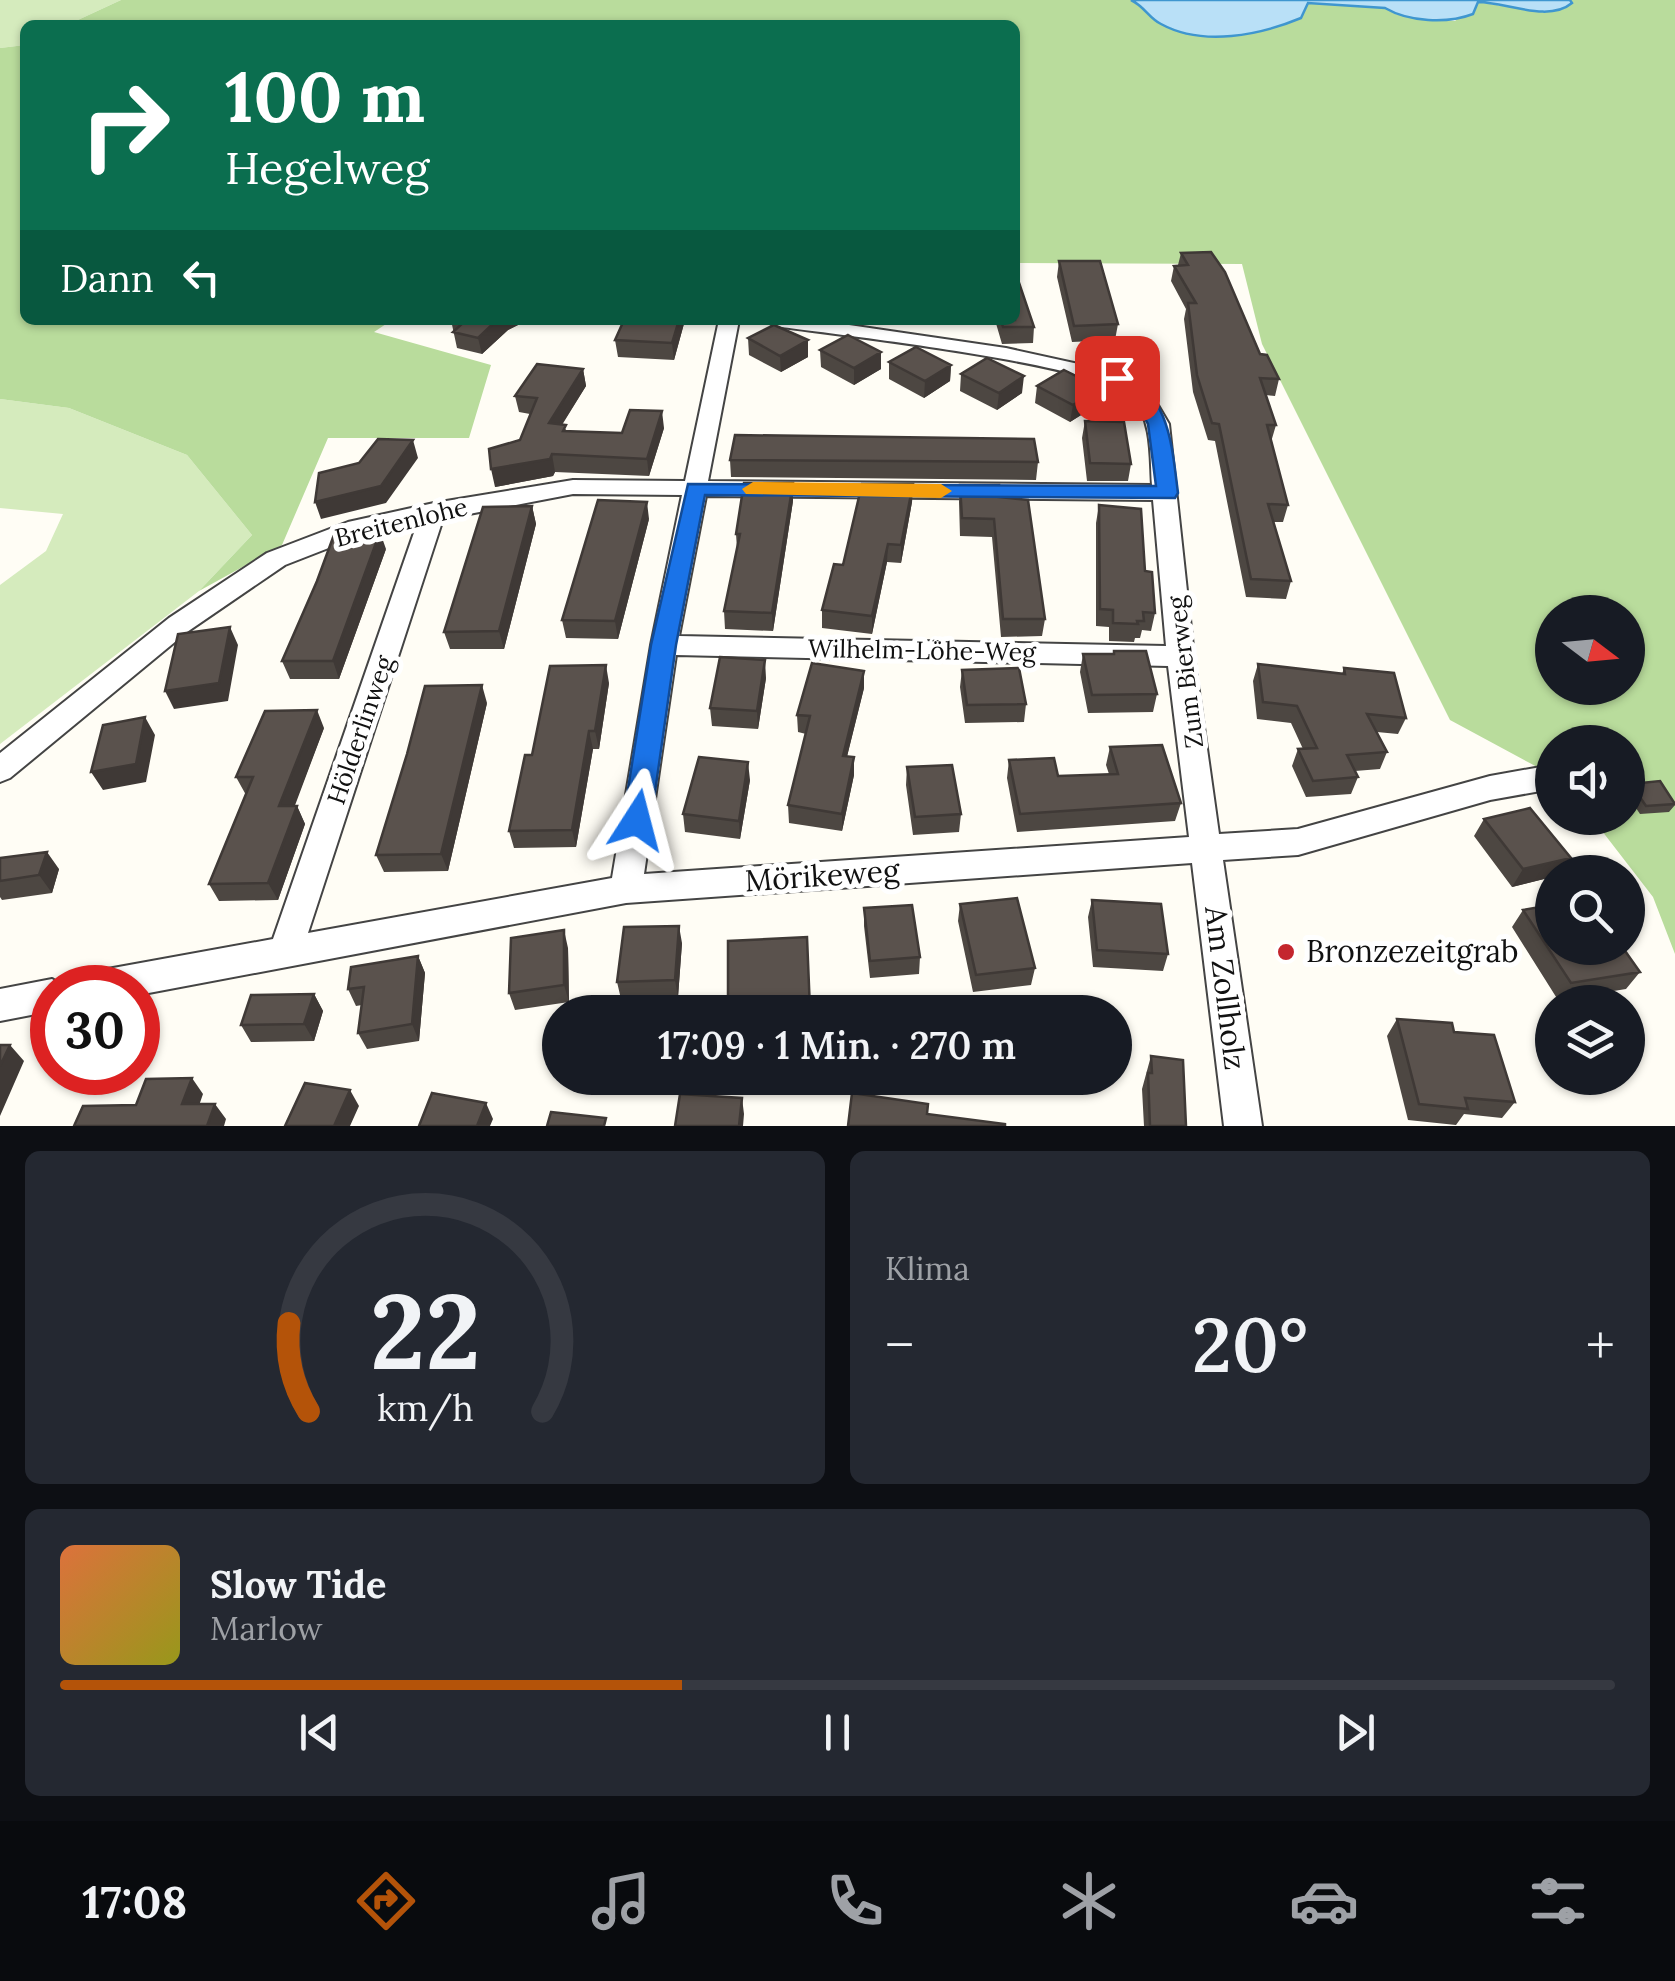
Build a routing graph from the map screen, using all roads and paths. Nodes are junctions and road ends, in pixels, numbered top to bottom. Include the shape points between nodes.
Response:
1 (728, 325) edge
2 (809, 325) edge
3 (696, 488) junction
4 (1167, 493) junction
5 (434, 511) junction
6 (664, 645) junction
7 (1180, 656) junction
8 (0, 770) edge
9 (1535, 779) edge
10 (1207, 850) junction
11 (626, 889) junction
12 (286, 950) junction
13 (160, 975) edge
14 (30, 1000) edge
15 (0, 1006) edge
16 (1243, 1126) edge

1 - 3 street
2 - 4 street, Zum Bierweg via 1117,378 1141,395 1158,424
3 - 4 street, Breitenlohe
3 - 5 street, Breitenlohe via 573,488
3 - 6 street
4 - 7 street, Zum Bierweg
5 - 8 street, Breitenlohe via 357,528 276,559 178,625
5 - 12 street, Hölderlinweg
6 - 7 street, Wilhelm-Löhe-Weg
6 - 11 street
7 - 10 street, Zum Bierweg
9 - 10 street, Mörikeweg via 1298,842
10 - 11 street, Mörikeweg
10 - 16 street, Am Zollholz
11 - 12 street, Mörikeweg
12 - 13 street, Mörikeweg
14 - 15 street

